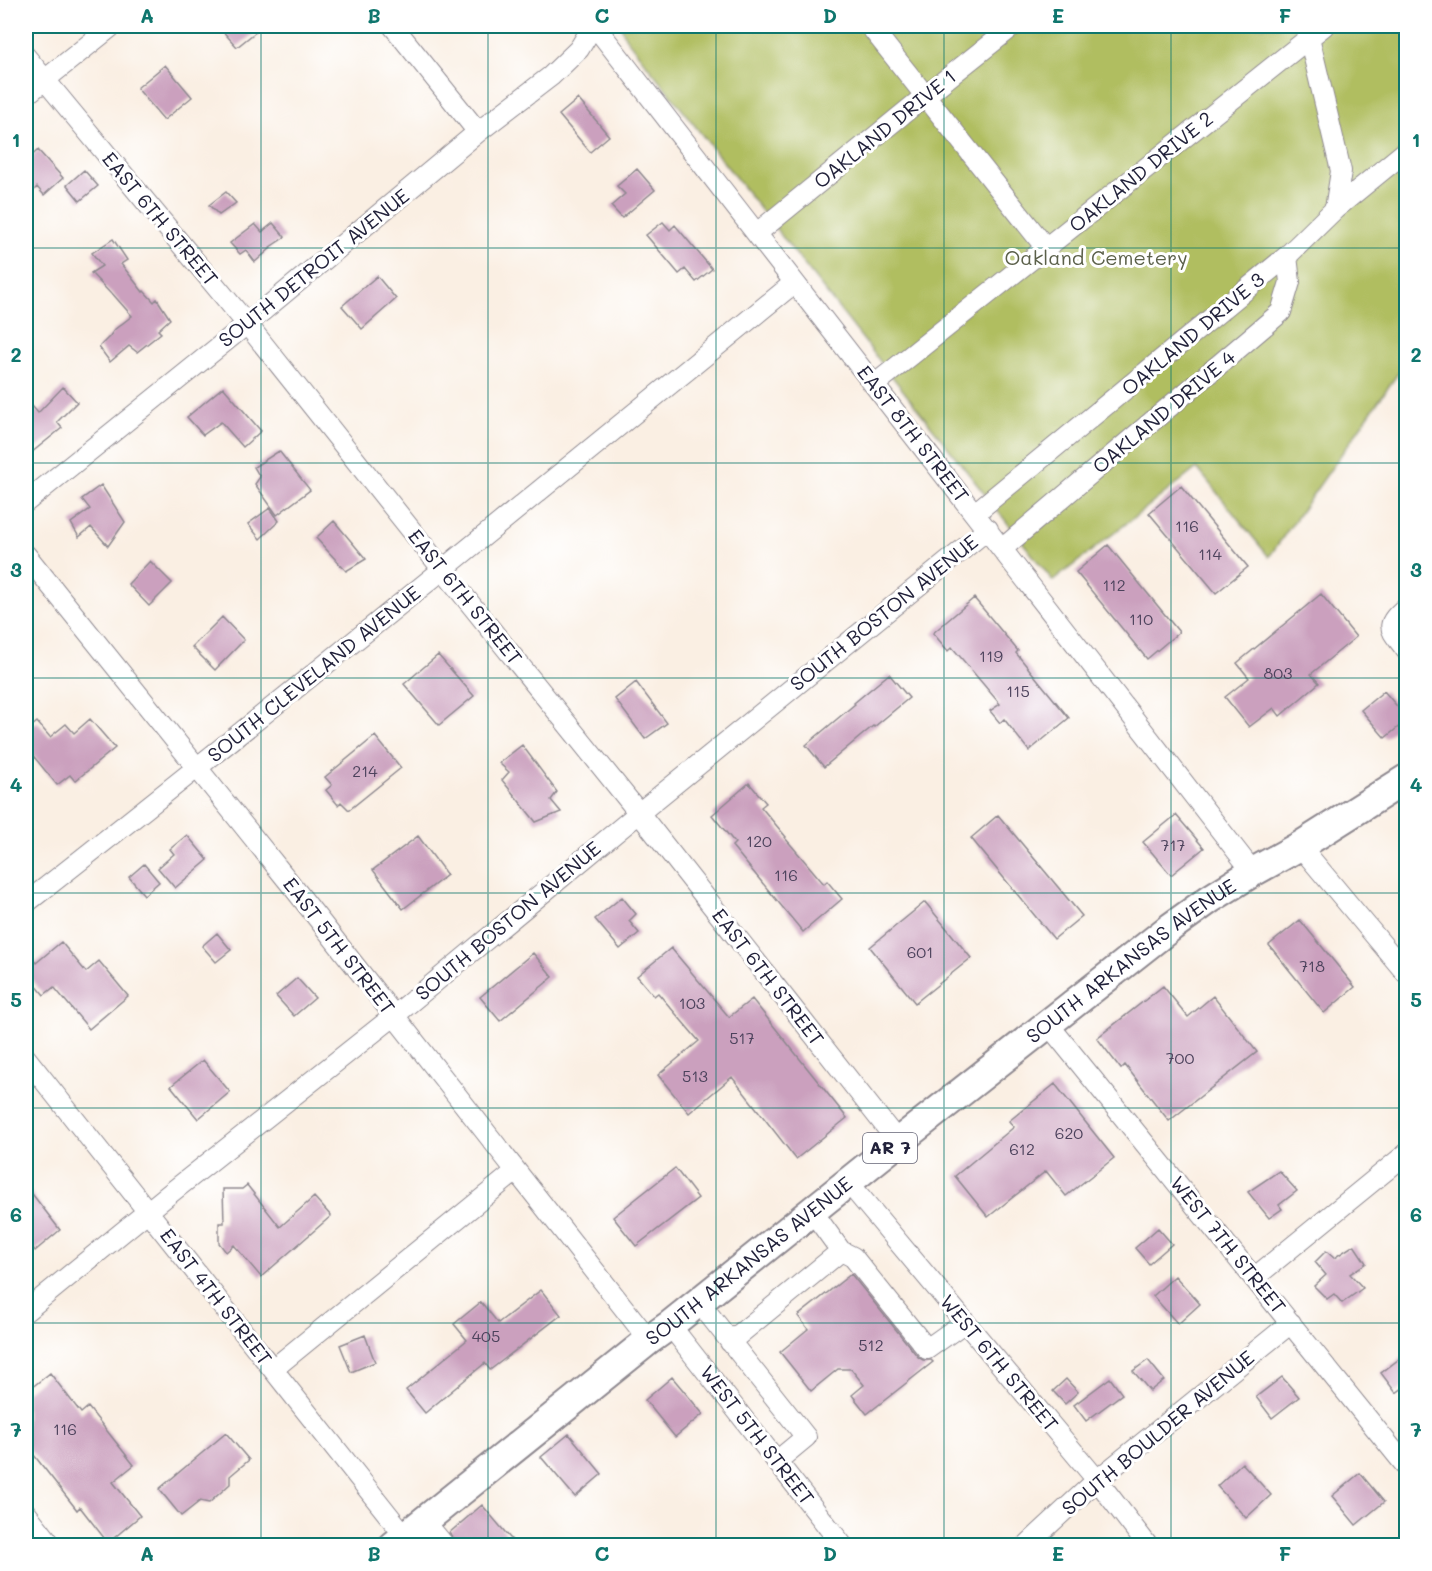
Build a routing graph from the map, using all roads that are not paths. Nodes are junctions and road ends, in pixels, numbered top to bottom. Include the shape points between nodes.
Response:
1 (112, 26) edge
2 (393, 26) edge
3 (594, 26) edge
4 (870, 26) edge
5 (1013, 26) edge
6 (1316, 31) edge
7 (26, 57) edge
8 (44, 80) junction
9 (26, 95) edge
10 (925, 96) junction
11 (478, 132) junction
12 (1407, 151) edge
13 (1388, 166) junction
14 (1341, 171) junction
15 (1335, 208) junction
16 (757, 233) junction
17 (1046, 248) junction
18 (1287, 256) junction
19 (794, 283) junction
20 (247, 324) junction
21 (874, 385) junction
22 (26, 502) edge
23 (975, 513) junction
24 (988, 529) junction
25 (1003, 548) junction
26 (26, 555) edge
27 (443, 570) junction
28 (1407, 607) edge
29 (1402, 633) edge
30 (196, 769) junction
31 (1407, 779) edge
32 (639, 813) junction
33 (1300, 846) junction
34 (1253, 872) junction
35 (26, 903) edge
36 (1407, 973) edge
37 (394, 1016) junction
38 (1048, 1024) junction
39 (26, 1058) edge
40 (898, 1142) junction
41 (1407, 1154) edge
42 (516, 1171) junction
43 (848, 1182) junction
44 (148, 1211) junction
45 (812, 1211) junction
46 (841, 1251) junction
47 (1254, 1278) junction
48 (699, 1302) junction
49 (26, 1311) edge
50 (965, 1322) junction
51 (1291, 1323) junction
52 (660, 1332) junction
53 (730, 1342) junction
54 (273, 1369) junction
55 (777, 1461) junction
56 (1407, 1466) edge
57 (1097, 1480) junction
58 (26, 1513) edge
59 (407, 1534) edge
60 (52, 1545) edge
61 (445, 1545) edge
62 (843, 1545) edge
63 (1026, 1545) edge
64 (1148, 1545) edge

1 - 8 street
2 - 11 street
3 - 11 street, SOUTH DETROIT AVENUE via 579,49 551,76
3 - 16 street, EAST 8TH STREET
4 - 10 street
5 - 10 street, OAKLAND DRIVE 1
6 - 14 street
6 - 17 street, OAKLAND DRIVE 2
7 - 8 street, EAST 6TH STREET
8 - 9 street
8 - 20 street, EAST 6TH STREET
10 - 16 street, OAKLAND DRIVE 1
10 - 17 street
11 - 20 street, SOUTH DETROIT AVENUE
12 - 13 street, OAKLAND DRIVE 3
13 - 14 street via 1361,172
13 - 15 street, OAKLAND DRIVE 3
14 - 15 street
15 - 18 street, OAKLAND DRIVE 3
16 - 19 street, EAST 8TH STREET
17 - 21 street, OAKLAND DRIVE 2
18 - 23 street, OAKLAND DRIVE 3
18 - 25 street, OAKLAND DRIVE 4 via 1290,282 1281,312
19 - 21 street, EAST 8TH STREET
19 - 27 street, SOUTH CLEVELAND AVENUE
20 - 22 street, SOUTH DETROIT AVENUE
20 - 27 street, EAST 6TH STREET
21 - 23 street, EAST 8TH STREET
23 - 24 street, EAST 8TH STREET
24 - 25 street, EAST 8TH STREET
24 - 32 street, SOUTH BOSTON AVENUE
25 - 34 street, EAST 8TH STREET
26 - 30 street, EAST 5TH STREET
27 - 30 street, SOUTH CLEVELAND AVENUE
27 - 32 street, EAST 6TH STREET
28 - 29 street via 1391,622
30 - 35 street, SOUTH CLEVELAND AVENUE
30 - 37 street, EAST 5TH STREET
31 - 33 highway, SOUTH ARKANSAS AVENUE / AR 7
32 - 37 street, SOUTH BOSTON AVENUE
32 - 40 street, EAST 6TH STREET
33 - 34 highway, SOUTH ARKANSAS AVENUE / AR 7
33 - 36 street
34 - 38 highway, SOUTH ARKANSAS AVENUE / AR 7 via 1171,927
37 - 42 street, EAST 5TH STREET
37 - 44 street, SOUTH BOSTON AVENUE
38 - 40 highway, SOUTH ARKANSAS AVENUE / AR 7
38 - 47 street, WEST 7TH STREET
39 - 44 street, EAST 4TH STREET
40 - 43 highway, SOUTH ARKANSAS AVENUE / AR 7
41 - 47 street
42 - 52 street, EAST 5TH STREET
42 - 54 street
43 - 45 highway, SOUTH ARKANSAS AVENUE / AR 7
43 - 50 street, WEST 6TH STREET
44 - 49 street, SOUTH BOSTON AVENUE
44 - 54 street, EAST 4TH STREET
45 - 46 street
45 - 48 highway, SOUTH ARKANSAS AVENUE / AR 7
46 - 50 street via 853,1257 927,1349
46 - 53 street
47 - 51 street, WEST 7TH STREET
48 - 52 highway, SOUTH ARKANSAS AVENUE / AR 7
48 - 53 street
50 - 57 street, WEST 6TH STREET
51 - 56 street, WEST 7TH STREET
51 - 57 street, SOUTH BOULDER AVENUE
52 - 55 street, WEST 5TH STREET
52 - 59 highway, SOUTH ARKANSAS AVENUE / AR 7
53 - 55 street via 806,1437
54 - 59 street, EAST 4TH STREET
55 - 62 street, WEST 5TH STREET
57 - 63 street, SOUTH BOULDER AVENUE
57 - 64 street, WEST 6TH STREET
58 - 60 street
59 - 61 street, EAST 4TH STREET

